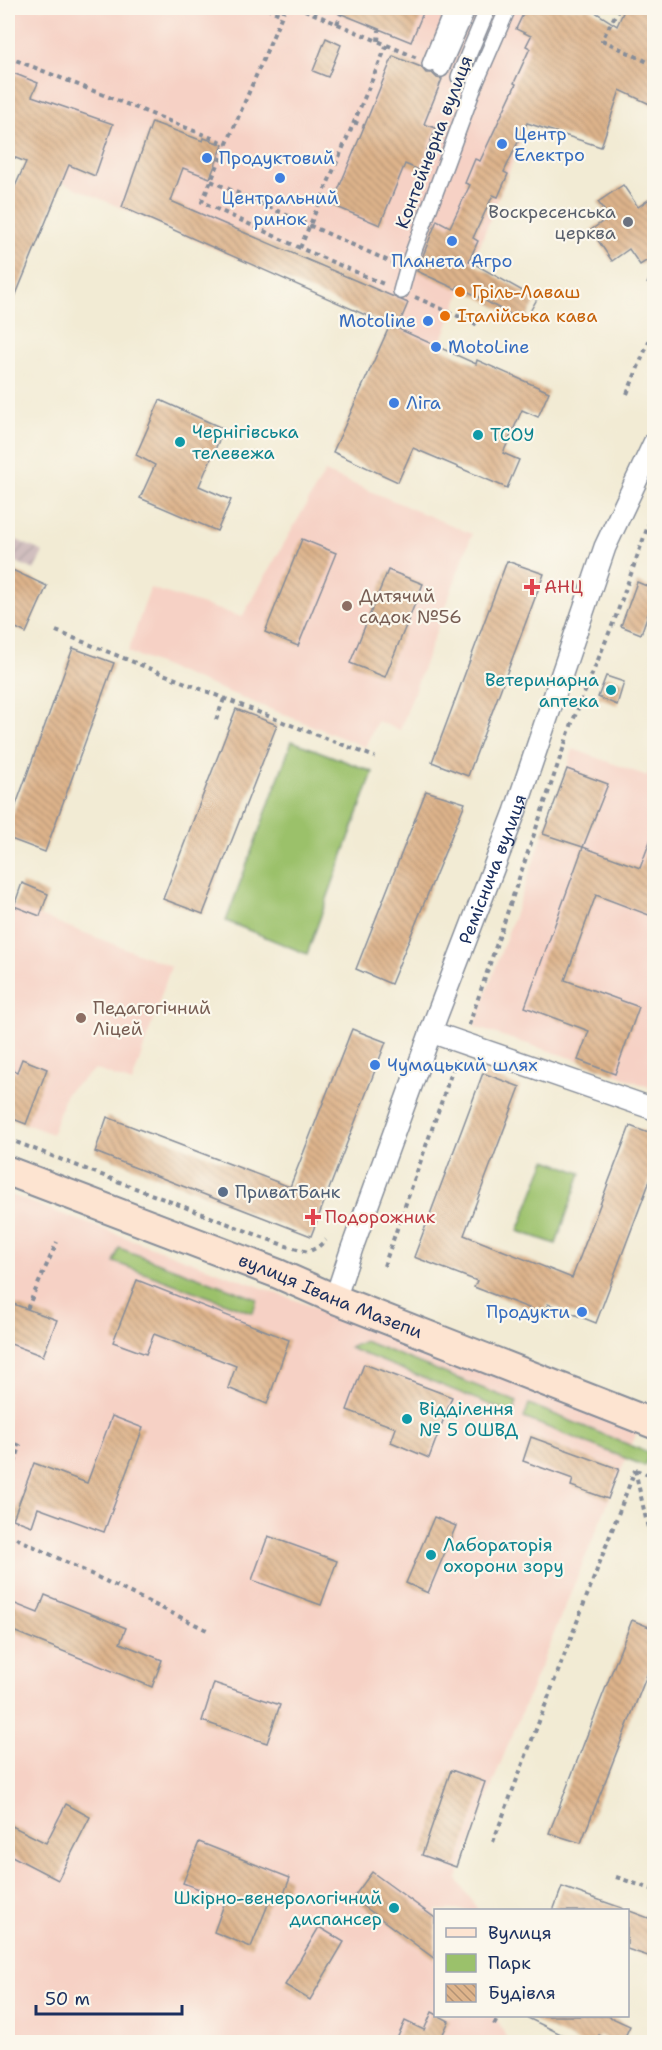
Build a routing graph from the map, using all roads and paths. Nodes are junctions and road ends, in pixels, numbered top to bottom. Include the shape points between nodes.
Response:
1 (266, 8) edge
2 (285, 8) edge
3 (300, 8) edge
4 (343, 8) edge
5 (453, 8) edge
6 (468, 8) edge
7 (488, 8) edge
8 (508, 8) edge
9 (619, 8) edge
10 (282, 15) junction
11 (337, 24) junction
12 (379, 30) dead end
13 (378, 41) junction
14 (8, 57) edge
15 (654, 65) edge
16 (459, 77) dead end
17 (354, 122) junction
18 (364, 126) dead end
19 (227, 144) junction
20 (211, 181) junction
21 (309, 226) junction
22 (300, 248) junction
23 (407, 269) junction
24 (647, 282) dead end
25 (654, 285) edge
26 (401, 291) junction
27 (478, 325) dead end
28 (654, 329) edge
29 (627, 394) dead end
30 (654, 443) edge
31 (654, 509) edge
32 (56, 631) dead end
33 (224, 699) junction
34 (260, 705) dead end
35 (258, 712) junction
36 (216, 720) dead end
37 (375, 757) dead end
38 (431, 1032) junction
39 (462, 1044) junction
40 (654, 1109) edge
41 (8, 1139) edge
42 (8, 1171) edge
43 (326, 1240) dead end
44 (57, 1242) dead end
45 (384, 1266) dead end
46 (335, 1299) junction
47 (27, 1309) dead end
48 (654, 1424) edge
49 (8, 1440) edge
50 (635, 1470) junction
51 (654, 1477) edge
52 (8, 1486) edge
53 (8, 1534) edge
54 (654, 1550) edge
55 (207, 1630) dead end
56 (493, 1842) dead end
57 (616, 1877) dead end
58 (654, 1890) edge
59 (498, 2017) edge
60 (494, 2025) dead end

1 - 10 path
2 - 10 path
3 - 11 path
4 - 11 path
5 - 6 street, Контейнерна вулиця via 436,67
7 - 16 street, Контейнерна вулиця
8 - 23 street, Контейнерна вулиця via 475,84
9 - 15 path via 602,40
10 - 19 path
11 - 13 path
12 - 13 path
13 - 17 path via 387,45
14 - 19 path
17 - 18 path
17 - 21 path
19 - 20 path
20 - 21 path
20 - 22 path via 202,202
21 - 22 path
21 - 23 path
22 - 26 path
23 - 26 street, Контейнерна вулиця
24 - 25 path
26 - 27 path
28 - 29 path
30 - 38 street, Реміснича вулиця via 605,547 515,812
31 - 39 path via 572,723
32 - 33 path
33 - 35 path
33 - 36 path
34 - 35 path
35 - 37 path
38 - 39 street
38 - 46 street, Реміснича вулиця
39 - 40 street
39 - 45 path
41 - 43 path via 283,1245 308,1252
42 - 46 main road, вулиця Івана Мазепи
44 - 47 path
46 - 48 main road, вулиця Івана Мазепи
49 - 52 path via 20,1446
50 - 51 path
50 - 54 path
50 - 56 path
53 - 55 path
57 - 58 path
59 - 60 path

